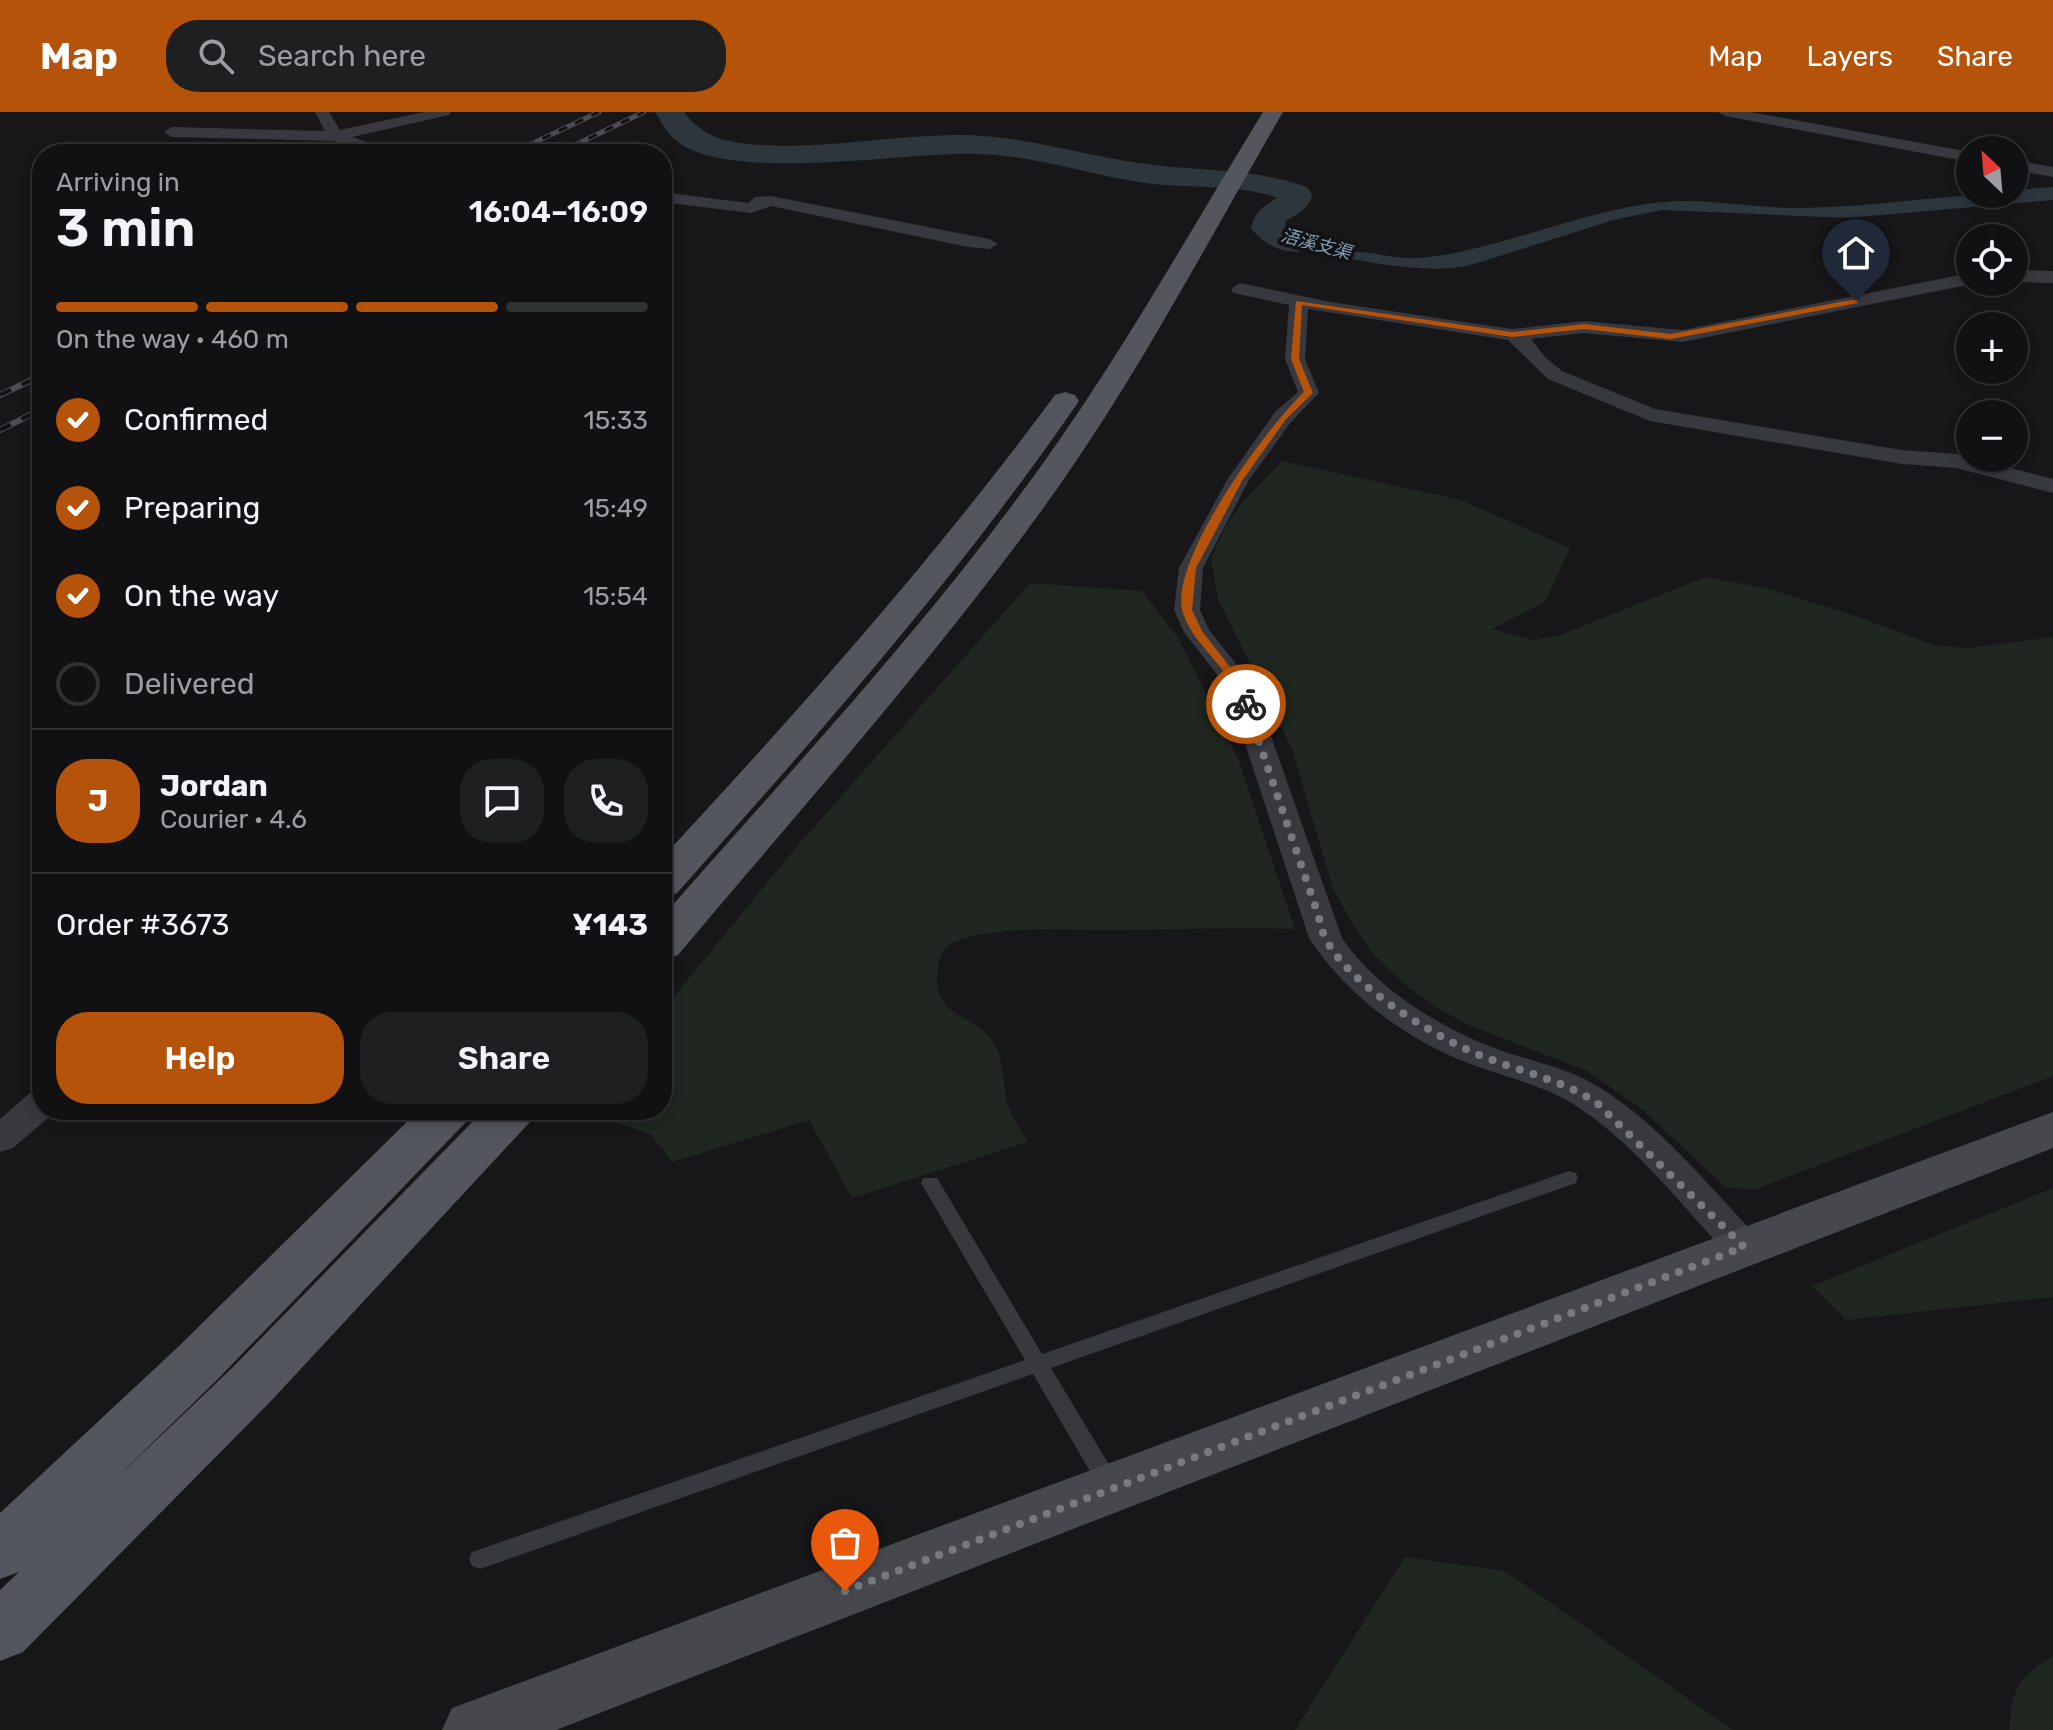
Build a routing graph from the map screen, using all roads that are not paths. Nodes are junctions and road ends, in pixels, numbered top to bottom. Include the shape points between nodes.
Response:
1 (322, 112) edge
2 (444, 112) edge
3 (1273, 112) edge
4 (1725, 112) edge
5 (1794, 118) edge
6 (172, 132) dead end
7 (335, 136) junction
8 (358, 144) edge
9 (1956, 154) edge
10 (2028, 168) edge
11 (2053, 172) edge
12 (1211, 193) junction
13 (672, 198) edge
14 (989, 244) dead end
15 (2028, 276) edge
16 (2053, 277) edge
17 (1956, 282) edge
18 (1240, 289) dead end
19 (1299, 302) junction
20 (1512, 335) junction
21 (2053, 486) edge
22 (672, 873) edge
23 (672, 933) edge
24 (32, 1112) edge
25 (439, 1120) edge
26 (503, 1120) edge
27 (2053, 1129) edge
28 (0, 1139) edge
29 (1569, 1178) dead end
30 (930, 1183) dead end
31 (1744, 1247) junction
32 (1038, 1364) junction
33 (1112, 1489) junction
34 (0, 1552) edge
35 (480, 1559) dead end
36 (0, 1632) edge
37 (476, 1730) edge

1 - 7 street
2 - 7 street
3 - 12 main road via 1243,163
4 - 5 street
5 - 9 street
6 - 7 street
7 - 8 street
10 - 11 street
12 - 22 main road via 994,499 862,660
12 - 23 main road via 1110,387 1030,504 901,668
13 - 14 street via 751,208 771,201
15 - 16 street
17 - 20 street via 1682,336 1584,327
18 - 19 street
19 - 20 street
19 - 31 street via 1295,359 1309,393 1283,417 1238,480 1191,568 1187,610 1197,632 1239,685 1320,929 1365,984 1424,1026 1476,1054 1597,1103
20 - 21 street via 1555,375 1650,415 1902,457 1957,461
24 - 28 street
25 - 34 main road via 198,1363
26 - 36 main road via 251,1385
27 - 31 main road
29 - 32 lane
30 - 32 lane
31 - 33 main road
32 - 33 lane
32 - 35 lane
33 - 37 main road

